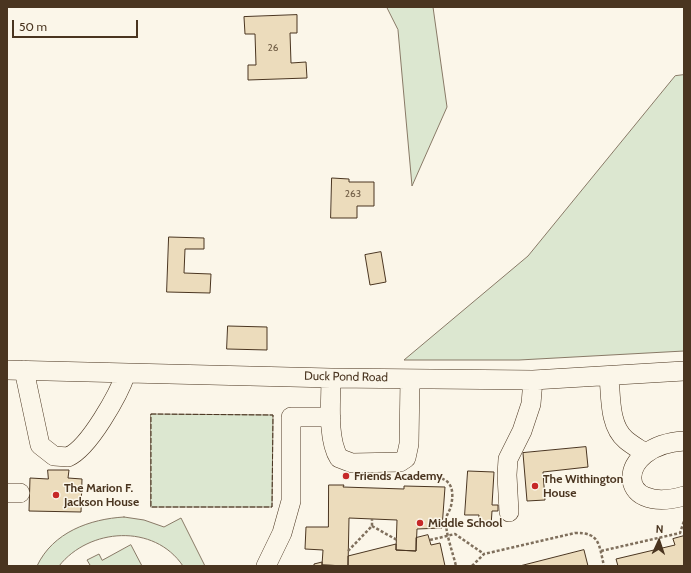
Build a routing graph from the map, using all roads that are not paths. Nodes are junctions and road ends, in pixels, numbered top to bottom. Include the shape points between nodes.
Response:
1 (16, 370) edge
2 (684, 371) edge
3 (126, 373) junction
4 (609, 376) junction
5 (331, 378) junction
6 (410, 379) junction
7 (532, 380) junction
8 (331, 417) junction
9 (684, 441) edge
10 (645, 452) junction
11 (684, 496) edge
12 (509, 512) dead end
13 (266, 566) edge

1 - 3 street, Duck Pond Road
1 - 3 street via 40,446 54,456 68,457 83,447 121,390
2 - 4 street, Duck Pond Road
3 - 5 street, Duck Pond Road
4 - 7 street, Duck Pond Road
4 - 10 street via 612,412 617,429 626,440
5 - 6 street, Duck Pond Road
5 - 8 street
6 - 7 street, Duck Pond Road
6 - 8 street via 409,444 406,458 400,462 352,463 340,458 334,450
7 - 12 street via 531,404 522,431 508,459
8 - 13 street via 291,417 291,501 282,533
9 - 10 street via 655,447
10 - 11 street via 636,462 633,472 633,484 638,493 648,499 661,501

